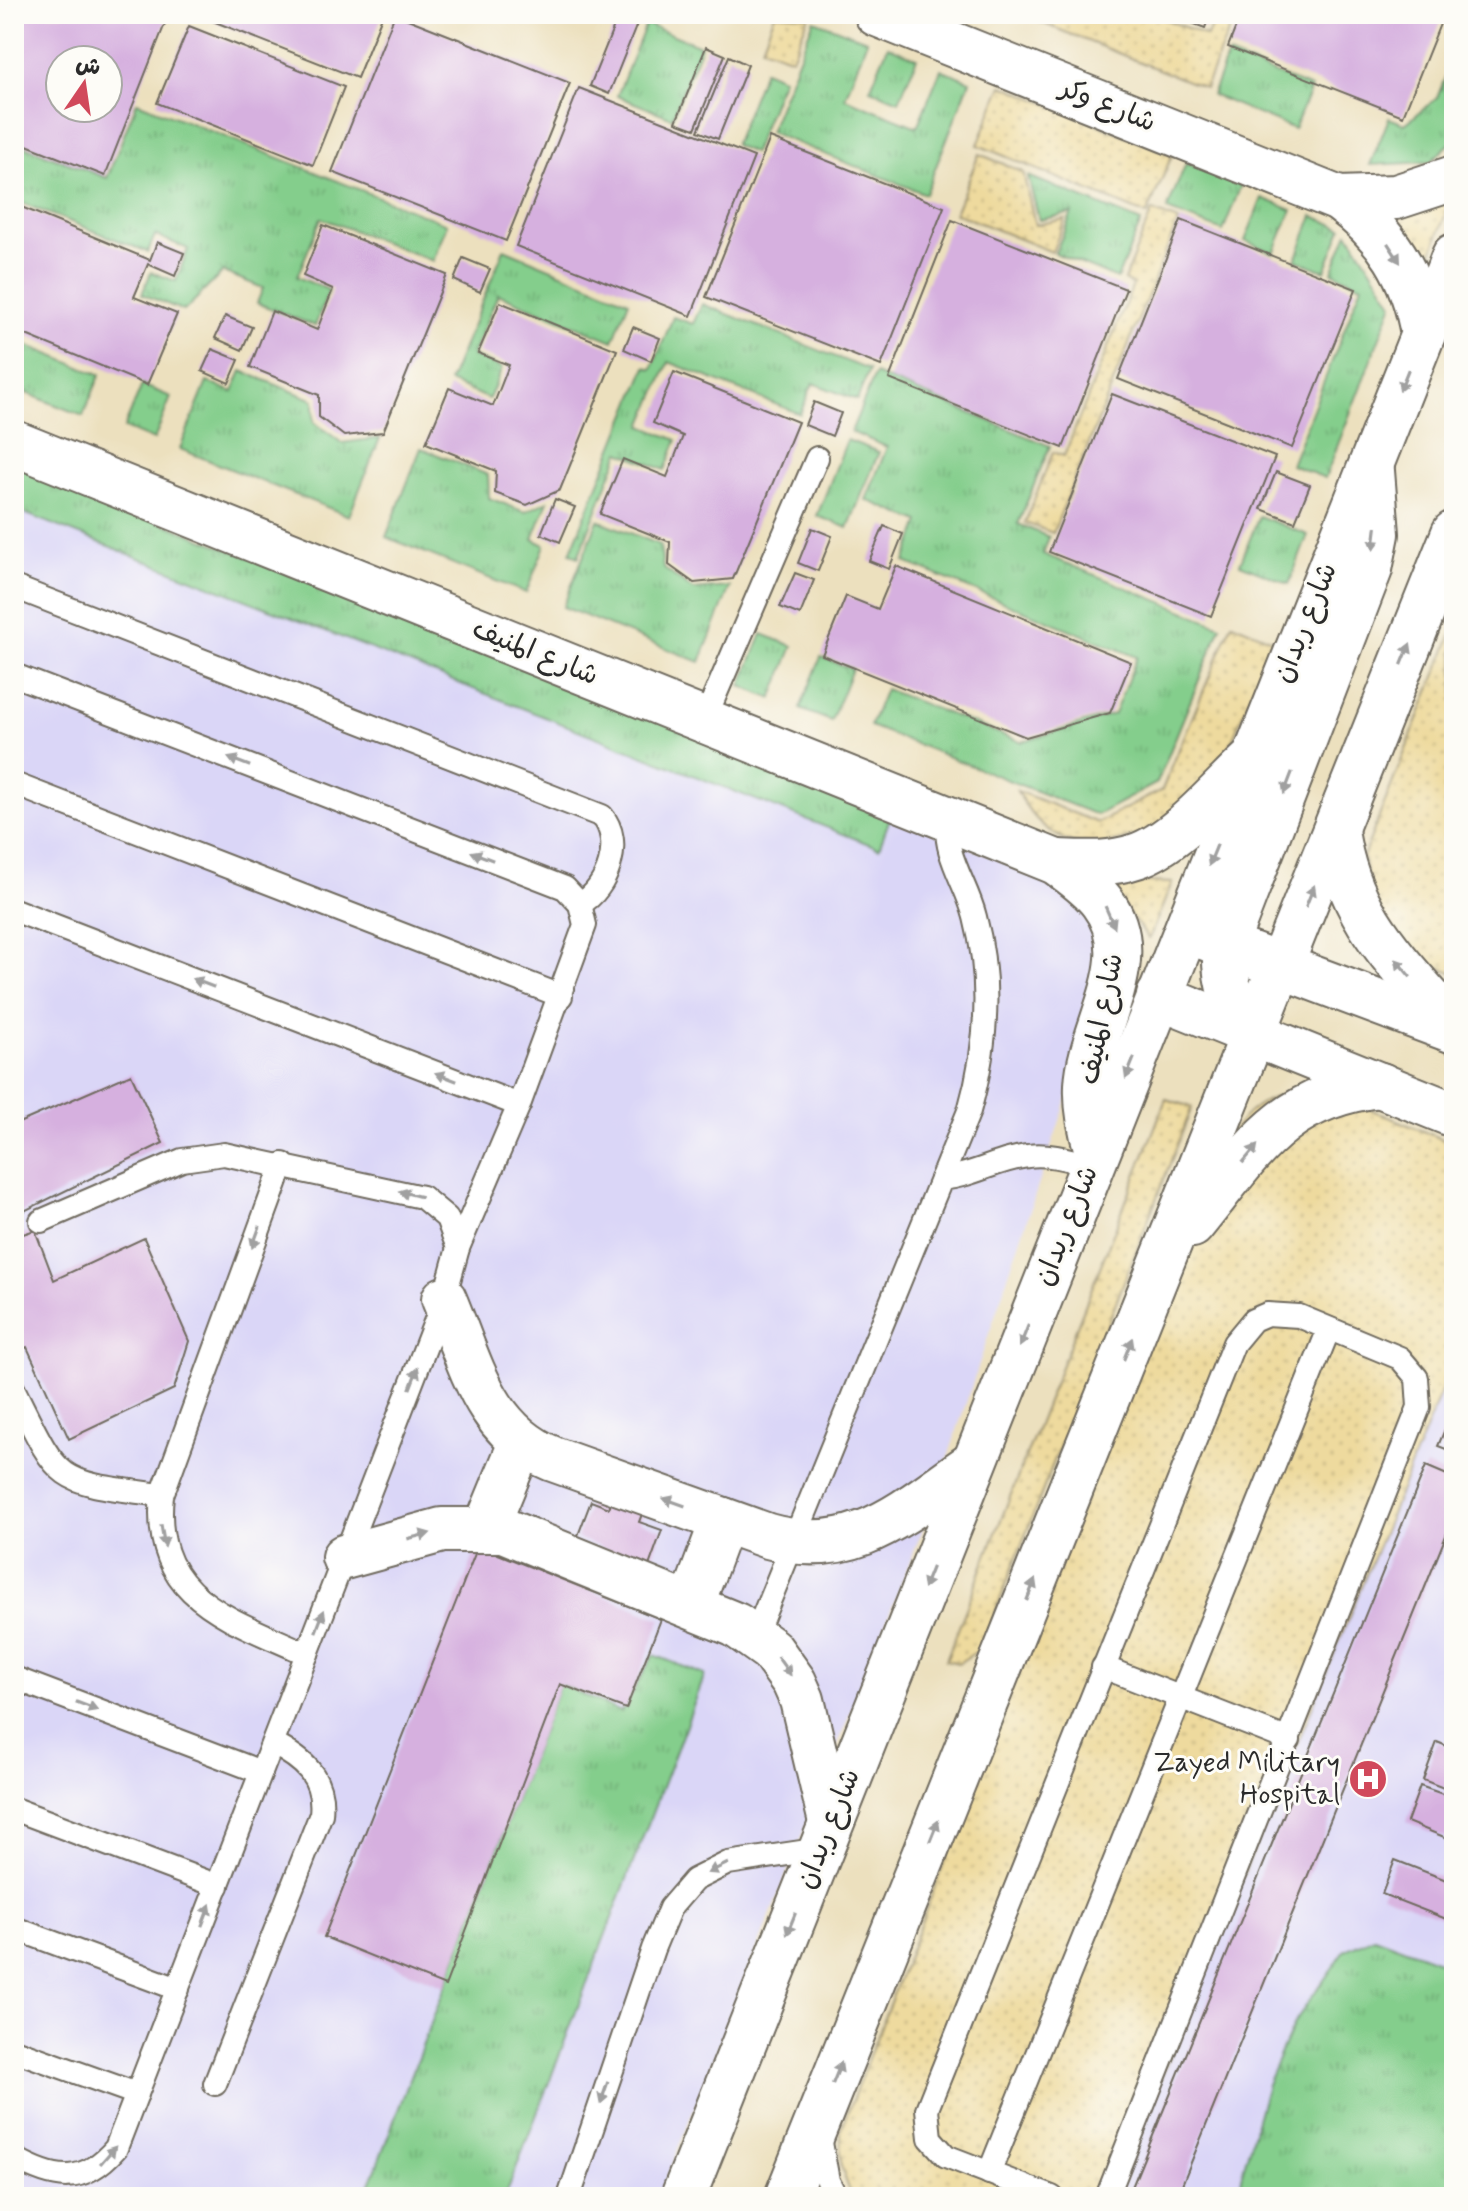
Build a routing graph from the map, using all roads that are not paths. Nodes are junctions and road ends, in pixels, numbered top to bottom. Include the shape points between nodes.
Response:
1 (877, 14) edge
2 (1454, 178) edge
3 (1339, 199) junction
4 (1454, 256) edge
5 (1423, 334) junction
6 (14, 443) edge
7 (817, 458) dead end
8 (1371, 461) junction
9 (1454, 533) edge
10 (14, 587) edge
11 (14, 675) edge
12 (704, 721) junction
13 (1250, 762) junction
14 (14, 784) edge
15 (948, 819) junction
16 (1336, 830) junction
17 (1056, 862) junction
18 (580, 904) junction
19 (14, 910) edge
20 (1184, 930) junction
21 (1225, 946) junction
22 (1281, 968) junction
23 (561, 996) junction
24 (1159, 996) junction
25 (1454, 1029) edge
26 (1255, 1034) junction
27 (1381, 1085) junction
28 (519, 1105) junction
29 (1454, 1115) edge
30 (1094, 1158) junction
31 (283, 1164) junction
32 (941, 1179) junction
33 (41, 1221) dead end
34 (458, 1248) junction
35 (1165, 1257) junction
36 (444, 1299) junction
37 (1329, 1329) junction
38 (14, 1390) edge
39 (521, 1443) junction
40 (974, 1463) junction
41 (162, 1495) junction
42 (723, 1520) junction
43 (486, 1528) junction
44 (794, 1543) junction
45 (344, 1557) junction
46 (691, 1606) junction
47 (755, 1636) junction
48 (307, 1654) junction
49 (1103, 1667) junction
50 (14, 1678) edge
51 (1181, 1697) junction
52 (1289, 1740) junction
53 (273, 1744) junction
54 (261, 1772) junction
55 (14, 1809) edge
56 (826, 1835) junction
57 (218, 1886) junction
58 (14, 1928) edge
59 (178, 1989) junction
60 (14, 2050) edge
61 (215, 2084) dead end
62 (137, 2094) junction
63 (819, 2119) junction
64 (14, 2158) edge
65 (989, 2173) junction
66 (569, 2197) edge
67 (683, 2197) edge
68 (787, 2197) edge
69 (836, 2197) edge
70 (1052, 2197) edge
71 (1107, 2197) edge

1 - 3 main road, شارع وكر
2 - 3 main road, شارع وكر via 1396,197
3 -> 5 main road, شارع وكر via 1381,234 1397,256 1410,281
4 - 5 main road, شارع ربدان
5 -> 8 main road, شارع ربدان
6 - 12 main road, شارع المنيف
7 - 12 lane
8 - 13 main road, شارع ربدان
8 -> 21 main road via 1377,534 1370,569
16 -> 9 main road
10 - 18 lane via 602,816 614,834 612,855 595,893
18 -> 11 lane via 565,888
12 - 15 main road, شارع المنيف
13 - 17 main road, شارع المنيف via 1175,832 1138,856 1115,862
13 -> 20 main road, شارع ربدان
14 - 23 lane
15 - 17 main road, شارع المنيف
15 - 32 lane via 947,845 976,919 986,1032 972,1099
22 -> 16 main road
25 -> 16 main road via 1368,927 1340,861
17 -> 30 main road, شارع المنيف via 1104,904 1119,947 1087,1083
18 - 23 lane via 584,936
28 -> 19 lane
20 - 21 main road
20 - 24 main road, شارع ربدان
21 - 22 main road
21 - 26 main road via 1229,992
22 - 25 main road
22 - 26 main road
23 - 28 lane
24 - 26 main road
24 -> 30 main road, شارع ربدان
26 - 27 main road
26 - 35 main road
27 - 29 main road
35 -> 27 main road via 1283,1120 1327,1095
28 - 34 lane
30 - 32 lane via 1027,1156 976,1174
30 -> 40 main road, شارع ربدان
31 - 33 lane via 203,1155
34 -> 31 lane via 447,1218 422,1197
31 -> 41 lane
32 - 44 lane
34 - 36 lane
63 -> 35 main road
36 - 39 main road via 488,1404
45 -> 36 lane
37 - 49 lane via 1283,1313 1253,1320 1242,1331
37 - 51 lane
37 - 52 lane via 1400,1358 1417,1378 1419,1407
38 - 41 lane via 48,1457 68,1478
42 -> 39 main road
39 - 43 main road
40 - 44 main road via 868,1533 821,1545
40 -> 56 main road, شارع ربدان
41 -> 48 lane via 162,1538 190,1593 206,1606
42 - 44 main road
42 - 46 main road
45 -> 43 main road via 430,1533
43 - 46 main road via 518,1535
44 - 47 lane
48 -> 45 lane
46 - 47 main road
47 -> 56 main road via 784,1666 802,1700
48 - 53 lane
49 - 51 lane
49 - 65 lane via 927,2109 930,2138 937,2148
50 -> 54 lane
51 - 52 lane
51 - 65 lane
52 - 71 lane
53 - 54 lane
53 - 61 lane via 294,1754 315,1775 321,1814
54 - 57 lane
55 - 57 lane
56 -> 66 lane via 728,1863 694,1880 670,1908
56 -> 67 main road, شارع ربدان
59 -> 57 lane
58 - 59 lane
59 - 62 lane
60 - 62 lane
64 -> 62 lane via 46,2175 86,2173 116,2148
63 - 68 main road
63 - 69 lane via 821,2151
65 - 70 lane

